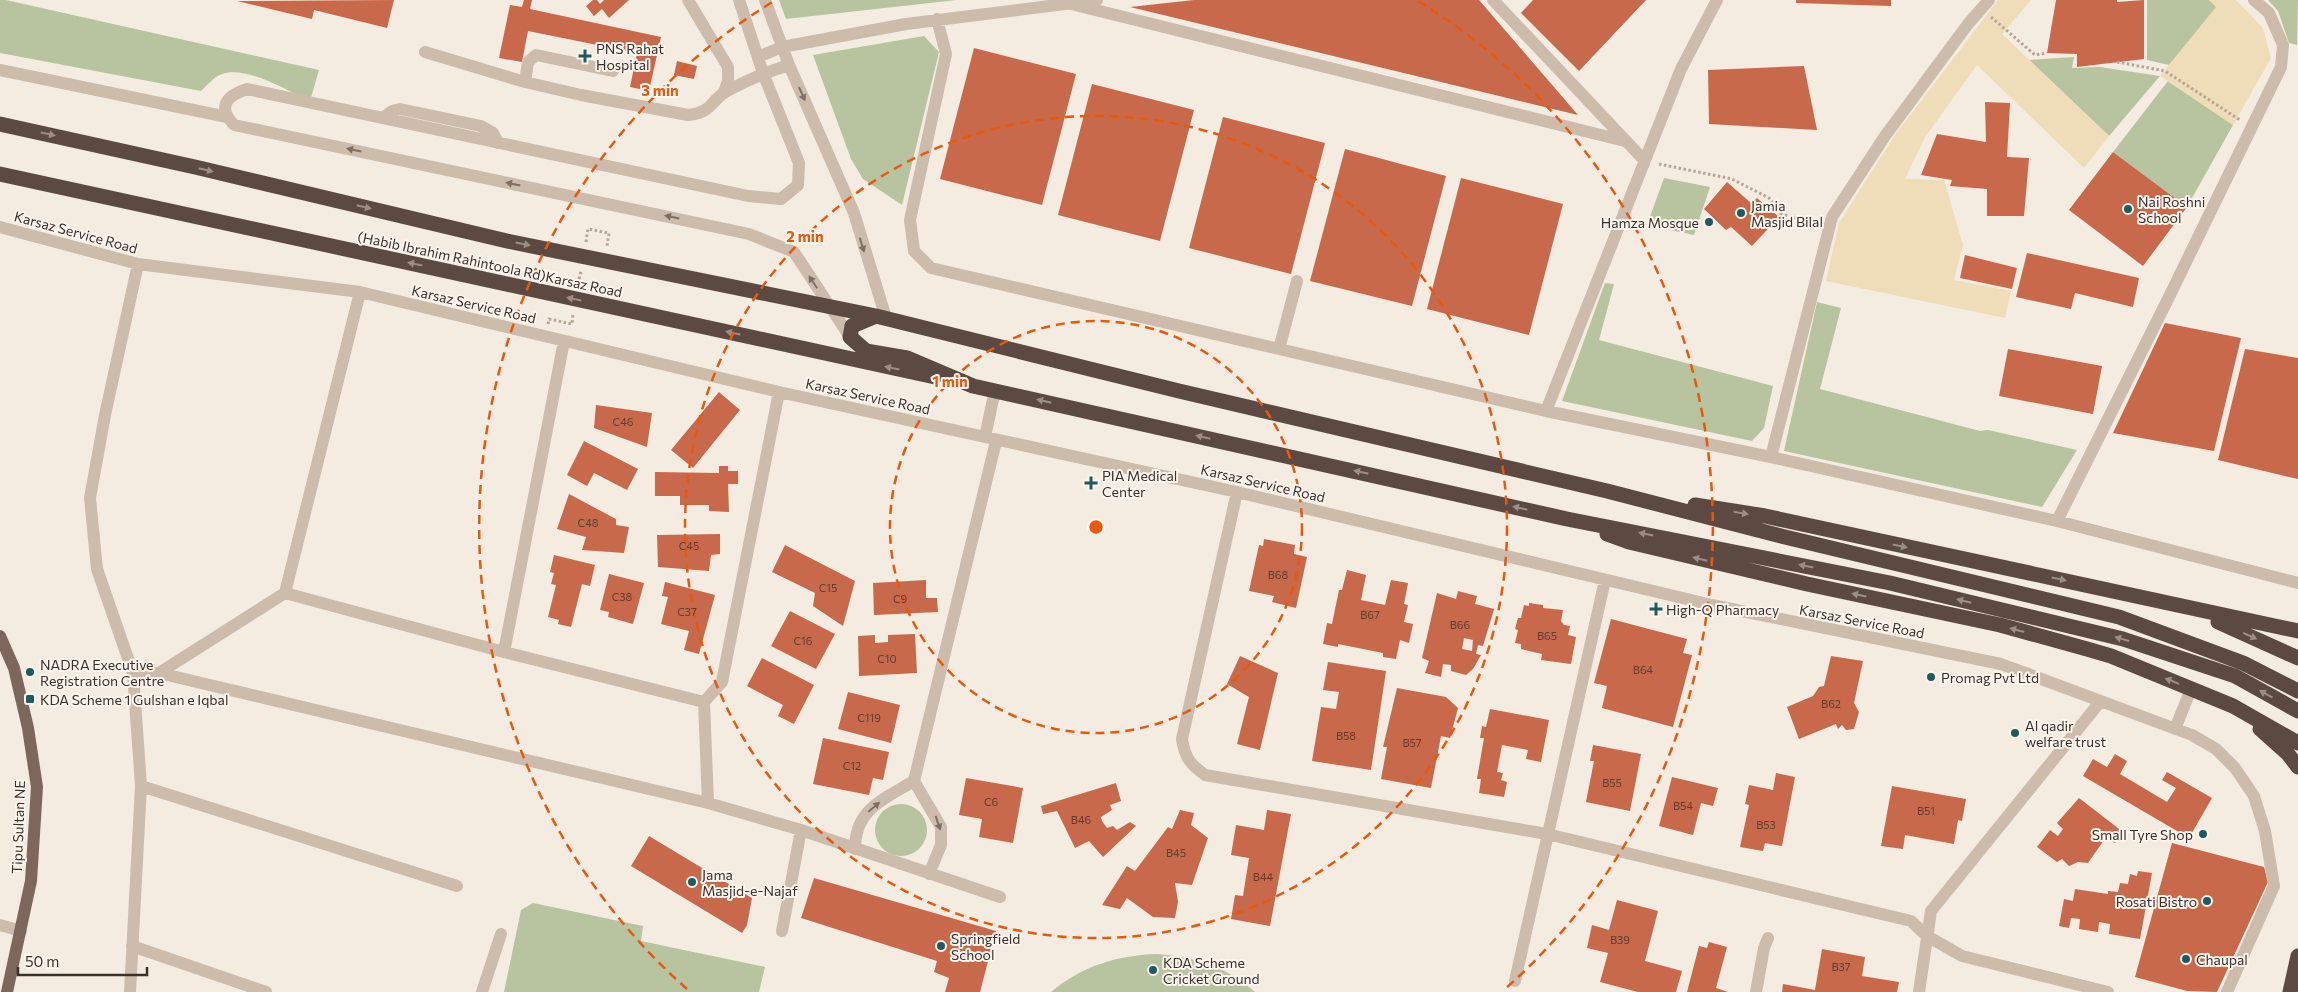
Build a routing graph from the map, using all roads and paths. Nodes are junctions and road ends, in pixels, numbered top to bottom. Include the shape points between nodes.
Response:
1 (688, 0) edge
2 (740, 0) edge
3 (765, 0) edge
4 (1097, 0) edge
5 (1493, 0) edge
6 (1717, 0) edge
7 (2254, 0) edge
8 (1067, 3) junction
9 (1985, 4) edge
10 (937, 19) junction
11 (782, 47) junction
12 (425, 52) dead end
13 (2047, 53) dead end
14 (758, 58) junction
15 (2117, 62) dead end
16 (789, 65) junction
17 (0, 70) edge
18 (613, 71) dead end
19 (763, 73) junction
20 (524, 82) junction
21 (724, 92) junction
22 (227, 118) junction
23 (0, 124) edge
24 (2252, 127) junction
25 (1626, 141) junction
26 (1644, 160) junction
27 (0, 174) edge
28 (1830, 225) junction
29 (0, 227) edge
30 (588, 229) dead end
31 (609, 233) dead end
32 (138, 264) junction
33 (1297, 281) dead end
34 (360, 292) junction
35 (829, 306) junction
36 (573, 313) dead end
37 (881, 317) junction
38 (550, 319) dead end
39 (850, 337) junction
40 (564, 341) junction
41 (1279, 349) junction
42 (973, 386) junction
43 (995, 390) junction
44 (779, 392) junction
45 (1546, 411) junction
46 (991, 439) junction
47 (1771, 457) junction
48 (1607, 491) junction
49 (1237, 492) junction
50 (1568, 518) junction
51 (2057, 521) junction
52 (1605, 580) junction
53 (2298, 583) edge
54 (285, 593) junction
55 (2189, 609) junction
56 (2298, 631) edge
57 (0, 636) edge
58 (504, 652) junction
59 (2298, 658) edge
60 (133, 672) junction
61 (158, 673) junction
62 (2191, 689) junction
63 (2298, 691) edge
64 (704, 702) junction
65 (2100, 702) junction
66 (2233, 706) junction
67 (2298, 711) edge
68 (2175, 729) junction
69 (2298, 743) edge
70 (2298, 767) edge
71 (914, 781) junction
72 (141, 786) junction
73 (708, 803) junction
74 (801, 830) junction
75 (1547, 834) junction
76 (856, 849) junction
77 (929, 874) junction
78 (458, 886) dead end
79 (1000, 897) dead end
80 (0, 925) edge
81 (21, 931) junction
82 (782, 931) dead end
83 (501, 934) dead end
84 (1927, 936) junction
85 (1768, 938) dead end
86 (132, 946) junction
87 (2298, 956) edge
88 (2298, 977) edge
89 (1514, 981) dead end
90 (7, 992) edge
91 (130, 992) edge
92 (266, 992) edge
93 (482, 992) edge
94 (1756, 992) edge
95 (1919, 992) edge
96 (2108, 992) edge
97 (2228, 992) edge
98 (2290, 992) edge

1 - 21 street via 728,67
2 - 14 street
3 - 11 street
4 - 8 street
5 - 25 street
6 - 26 street via 1681,69
7 - 24 street via 2269,14 2283,45 2281,67
8 - 10 street
8 - 25 street
9 - 13 path via 2035,55
9 - 28 street via 1885,136 1832,217
10 - 11 street
10 - 41 street via 946,54 910,220 914,251 931,268
11 - 14 street
11 - 16 street
12 - 20 street
14 - 19 street
15 - 24 path via 2165,71
16 - 19 street
16 -> 37 street via 854,213
17 - 22 street
18 - 20 street via 536,55 528,62
19 - 21 street
19 - 22 street via 799,163 798,185 781,199 748,196 247,89 235,93 228,101 225,108
20 - 21 street via 688,115 709,109
35 -> 22 street via 794,252 749,234 234,125
23 -> 35 highway via 507,241
24 - 51 street
25 - 26 street
26 - 28 path via 1732,180 1769,198 1781,214
26 - 45 street
42 -> 27 highway, (Habib Ibrahim Rahintoola Rd)Karsaz Road
28 - 47 street
29 - 32 street, Karsaz Service Road
30 - 31 path
32 - 34 street, Karsaz Service Road
32 - 60 street via 90,498 98,569
33 - 41 street
34 - 40 street, Karsaz Service Road
34 - 54 street
35 - 37 highway
35 - 39 street
36 - 38 path via 572,324
37 - 39 highway via 852,326
37 - 48 highway via 1179,391
39 - 42 highway via 866,351 906,358
40 - 44 street, Karsaz Service Road
40 - 58 street
41 - 45 street
42 - 43 highway
43 - 46 street
50 -> 43 highway
44 - 46 street, Karsaz Service Road
44 - 64 street via 722,682
45 - 47 street
46 - 49 street, Karsaz Service Road
46 - 71 street
47 - 51 street
48 -> 55 highway via 1765,516
48 - 63 highway via 2119,617 2243,663
49 - 52 street, Karsaz Service Road
49 - 75 street via 1182,739 1184,752 1192,765 1205,775 1224,780
62 -> 50 highway via 2111,656 2048,638 1629,542
67 -> 50 highway via 2235,676 2123,639 1899,585
51 - 53 street
52 - 65 street, Karsaz Service Road via 2001,664
52 - 75 street
54 - 58 street
54 - 61 street
55 - 56 highway
55 -> 59 highway
57 - 81 main road, Tipu Sultan NE via 14,668 28,728 36,787 31,881
58 - 64 street
60 - 61 street
60 - 72 street
61 - 73 street
62 - 66 highway
62 - 68 street
64 - 73 street
65 - 68 street, Karsaz Service Road
65 - 84 street via 1931,911
66 - 69 highway
66 - 70 highway via 2288,754
68 - 97 street, Karsaz Service Road via 2192,734 2216,749 2234,768 2254,796 2265,832 2274,886
76 -> 71 street via 855,836 862,818 873,806
71 -> 77 street via 941,827 941,845
72 - 78 street
72 - 86 street
73 - 74 street
74 - 76 street
74 - 82 street
75 - 84 street via 1911,922
75 - 89 street
76 - 77 street
77 - 79 street
80 - 81 street
81 - 90 main road, Tipu Sultan NE
83 - 93 street
84 - 95 street
84 - 96 street via 1962,956
85 - 94 street
86 - 91 street
86 - 92 street
87 - 98 highway
88 - 98 highway

